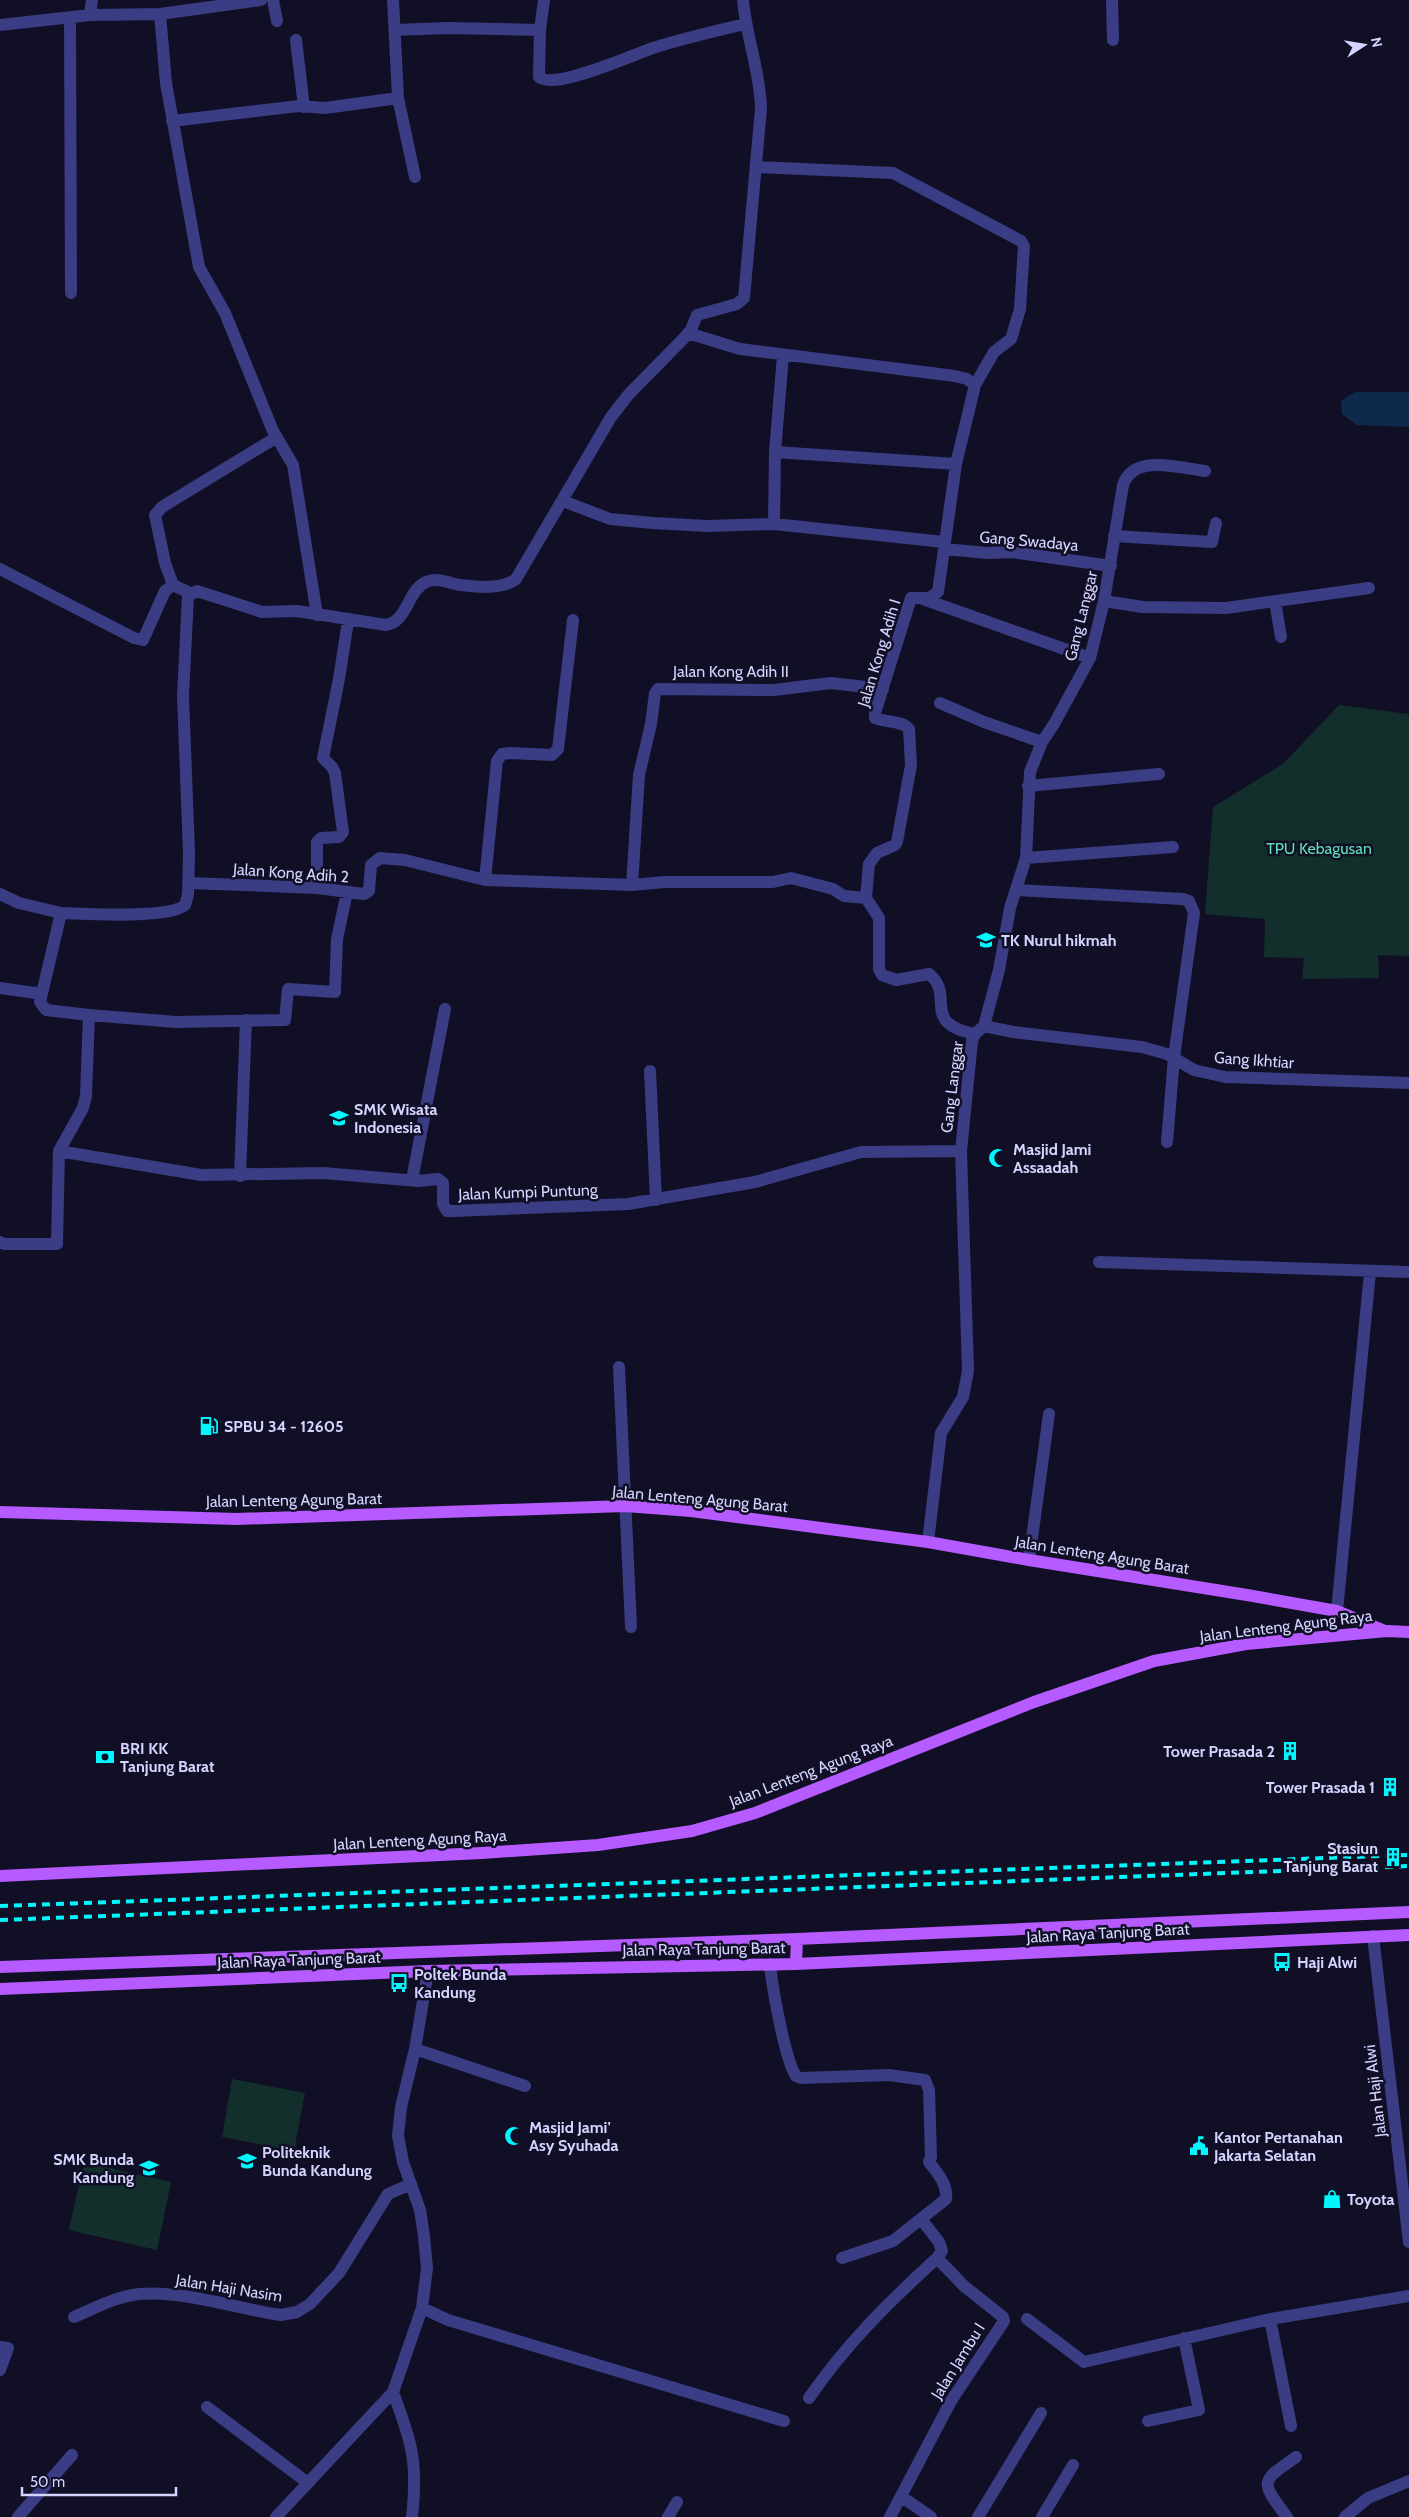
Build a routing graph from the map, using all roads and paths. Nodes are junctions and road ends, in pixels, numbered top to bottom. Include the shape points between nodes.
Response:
1 (92, 0) edge
2 (261, 0) edge
3 (273, 0) edge
4 (393, 0) edge
5 (544, 0) edge
6 (744, 0) edge
7 (1112, 0) edge
8 (160, 14) junction
9 (90, 15) junction
10 (70, 18) junction
11 (277, 21) dead end
12 (746, 24) junction
13 (0, 25) edge
14 (395, 30) junction
15 (540, 30) junction
16 (296, 40) dead end
17 (1113, 40) dead end
18 (398, 98) junction
19 (304, 107) junction
20 (172, 121) junction
21 (756, 168) junction
22 (415, 177) dead end
23 (71, 293) dead end
24 (689, 332) junction
25 (783, 355) junction
26 (975, 384) junction
27 (277, 437) junction
28 (774, 452) junction
29 (956, 464) junction
30 (1205, 471) dead end
31 (563, 501) junction
32 (1216, 522) dead end
33 (774, 524) junction
34 (1114, 536) junction
35 (944, 546) junction
36 (1110, 566) junction
37 (0, 569) edge
38 (174, 585) junction
39 (1369, 588) dead end
40 (190, 593) junction
41 (921, 598) junction
42 (1104, 600) junction
43 (1276, 602) junction
44 (317, 615) junction
45 (348, 620) junction
46 (573, 620) dead end
47 (1280, 637) dead end
48 (1090, 658) junction
49 (883, 689) junction
50 (940, 702) dead end
51 (1042, 742) junction
52 (1159, 774) dead end
53 (1028, 786) junction
54 (1174, 847) dead end
55 (1026, 858) junction
56 (485, 880) junction
57 (189, 883) junction
58 (632, 885) junction
59 (317, 888) junction
60 (1016, 890) junction
61 (347, 892) junction
62 (0, 894) edge
63 (866, 898) junction
64 (61, 913) junction
65 (0, 988) edge
66 (42, 994) junction
67 (445, 1009) dead end
68 (89, 1015) junction
69 (246, 1020) junction
70 (980, 1030) junction
71 (1174, 1057) junction
72 (650, 1071) dead end
73 (1409, 1083) edge
74 (1167, 1142) dead end
75 (59, 1151) junction
76 (961, 1151) junction
77 (240, 1176) junction
78 (412, 1180) junction
79 (656, 1200) junction
80 (0, 1242) edge
81 (1099, 1262) dead end
82 (1370, 1272) junction
83 (1409, 1272) edge
84 (619, 1367) dead end
85 (1049, 1414) dead end
86 (626, 1506) junction
87 (0, 1512) edge
88 (928, 1542) junction
89 (1029, 1560) junction
90 (1338, 1611) junction
91 (630, 1627) dead end
92 (1386, 1631) junction
93 (1409, 1632) edge
94 (0, 1876) edge
95 (1409, 1912) edge
96 (1409, 1935) edge
97 (1373, 1936) junction
98 (798, 1939) junction
99 (770, 1964) junction
100 (796, 1964) junction
101 (0, 1967) edge
102 (428, 1971) junction
103 (0, 1989) edge
104 (415, 2049) junction
105 (525, 2086) dead end
106 (411, 2184) junction
107 (921, 2219) junction
108 (1409, 2242) edge
109 (842, 2258) dead end
110 (936, 2258) junction
111 (1409, 2296) edge
112 (422, 2308) junction
113 (74, 2317) dead end
114 (1027, 2319) dead end
115 (1270, 2319) junction
116 (1184, 2338) junction
117 (4, 2348) edge
118 (0, 2370) edge
119 (393, 2392) junction
120 (809, 2398) dead end
121 (207, 2407) dead end
122 (1041, 2413) dead end
123 (784, 2421) dead end
124 (1148, 2421) dead end
125 (1291, 2426) dead end
126 (72, 2455) dead end
127 (1296, 2457) dead end
128 (1073, 2465) dead end
129 (1409, 2481) edge
130 (308, 2483) junction
131 (902, 2497) junction
132 (677, 2502) dead end
133 (18, 2517) edge
134 (276, 2517) edge
135 (412, 2517) edge
136 (668, 2517) edge
137 (890, 2517) edge
138 (931, 2517) edge
139 (978, 2517) edge
140 (1042, 2517) edge
141 (1287, 2517) edge
142 (1345, 2517) edge

1 - 9 street
2 - 8 street
3 - 11 street
4 - 14 street
5 - 15 street
6 - 12 street
7 - 17 street
8 - 9 street
8 - 20 street
9 - 10 street
10 - 13 street
10 - 23 street
12 - 15 street via 654,48 601,69 548,80 539,77
12 - 21 street via 761,92
14 - 15 street
14 - 18 street
16 - 19 street
18 - 19 street via 325,108
18 - 22 street
19 - 20 street
20 - 27 street via 200,267 225,313
21 - 24 street via 744,298 737,304 697,315
21 - 26 street via 893,174 1021,241 1024,250 1020,309 1011,339 994,352
24 - 25 street via 740,349
24 - 31 street via 611,417
25 - 26 street via 955,376 967,378
25 - 28 street
26 - 29 street
27 - 38 street via 162,507 155,515 161,548
27 - 44 street via 293,465
28 - 29 street
28 - 33 street
29 - 35 street
30 - 34 street, Gang Langgar via 1146,464 1129,472 1123,485
31 - 33 street, Gang Swadaya via 610,519 707,526
31 - 45 street via 512,583 503,586 469,585 433,579 420,585 393,624
32 - 34 street via 1212,542
33 - 35 street, Gang Swadaya
34 - 36 street, Gang Langgar
35 - 36 street, Gang Swadaya
35 - 41 street, Jalan Kong Adih I via 938,592 934,597
36 - 42 street, Gang Langgar
37 - 38 street via 143,640 165,591
38 - 40 street
39 - 43 street
40 - 44 street via 197,591 262,612 297,611
40 - 57 street via 186,599 183,696
41 - 48 street
41 - 49 street, Jalan Kong Adih I via 911,598
42 - 43 street via 1143,607 1189,608 1226,608
42 - 48 street, Gang Langgar
43 - 47 street
44 - 45 street
45 - 59 street via 323,758 335,773 343,832 339,837 321,838 317,842
46 - 56 street via 558,749 552,755 502,754 497,761
48 - 51 street, Gang Langgar
49 - 58 street, Jalan Kong Adih II via 831,683 774,690 658,690 639,775
49 - 63 street, Jalan Kong Adih I via 875,718 905,725 909,729 911,765 897,842 871,859
50 - 51 street via 984,722
51 - 53 street, Gang Langgar
52 - 53 street
53 - 55 street, Gang Langgar
54 - 55 street
55 - 60 street, Gang Langgar
56 - 58 street, Jalan Kong Adih 2
56 - 61 street, Jalan Kong Adih 2 via 406,860 380,858 371,865 369,890 364,894
57 - 59 street, Jalan Kong Adih 2
57 - 64 street via 185,905 175,911 106,915
58 - 63 street, Jalan Kong Adih 2 via 772,882 791,878 833,889 844,896
59 - 61 street, Jalan Kong Adih 2
60 - 70 street, Gang Langgar
60 - 71 street via 1183,898 1189,901 1194,913
61 - 69 street via 337,938 335,992 288,989 285,1020
62 - 64 street via 19,903
63 - 70 street via 879,918 879,969 882,975 896,980 929,974 937,984 945,1022 952,1028
64 - 66 street
65 - 66 street
66 - 68 street via 40,1002 46,1010
67 - 78 street
68 - 69 street via 176,1022
68 - 75 street via 86,1096 83,1108
69 - 77 street
70 - 71 street, Gang Ikhtiar via 1142,1047
70 - 76 street, Gang Langgar via 969,1060
71 - 73 street, Gang Ikhtiar via 1194,1070 1226,1077
71 - 74 street
72 - 79 street
75 - 77 street, Jalan Kumpi Puntung via 201,1175
75 - 80 street via 57,1244
76 - 79 street, Jalan Kumpi Puntung via 861,1152 755,1182
76 - 88 street, Gang Langgar via 968,1371 963,1397 940,1433
77 - 78 street, Jalan Kumpi Puntung via 323,1173
78 - 79 street, Jalan Kumpi Puntung via 442,1180 443,1204 447,1211
81 - 82 street
82 - 83 street
82 - 90 street
84 - 86 street
85 - 89 street
86 - 87 main road, Jalan Lenteng Agung Barat via 237,1519
86 - 88 main road, Jalan Lenteng Agung Barat via 692,1511
86 - 91 street
88 - 89 main road, Jalan Lenteng Agung Barat
89 - 90 main road, Jalan Lenteng Agung Barat
90 - 92 main road, Jalan Lenteng Agung Barat
92 - 93 main road, Jalan Lenteng Agung Raya
92 - 94 main road, Jalan Lenteng Agung Raya via 1246,1644 1154,1661 1034,1702 755,1813 682,1832 608,1844 482,1853
95 - 98 main road
96 - 97 main road, Jalan Raya Tanjung Barat
97 - 100 main road, Jalan Raya Tanjung Barat
97 - 108 street, Jalan Haji Alwi
98 - 100 main road
98 - 101 main road
99 - 100 main road, Jalan Raya Tanjung Barat
99 - 102 main road, Jalan Raya Tanjung Barat
99 - 107 street via 787,2051 796,2076 889,2075 925,2080 929,2090 929,2162 947,2192 946,2199
102 - 103 main road, Jalan Raya Tanjung Barat
102 - 104 street
104 - 105 street
104 - 106 street via 401,2106 398,2136
106 - 112 street via 420,2210 427,2268
106 - 113 street, Jalan Haji Nasim via 388,2194 339,2273 310,2304 297,2312 281,2315 167,2294 140,2294 118,2299
107 - 109 street via 893,2241
107 - 110 street via 939,2242 942,2251
110 - 120 street via 835,2360
110 - 131 street, Jalan Jambu I via 1004,2321 951,2401
111 - 115 street
112 - 119 street
112 - 123 street via 458,2323
114 - 116 street via 1084,2362
115 - 116 street
115 - 125 street
116 - 124 street via 1199,2410
117 - 118 street
119 - 130 street
119 - 135 street via 415,2458
121 - 130 street
122 - 139 street
126 - 133 street
127 - 141 street via 1269,2476 1267,2482 1272,2497
128 - 140 street
129 - 142 street via 1368,2498
130 - 134 street
131 - 137 street, Jalan Jambu I
131 - 138 street
132 - 136 street

